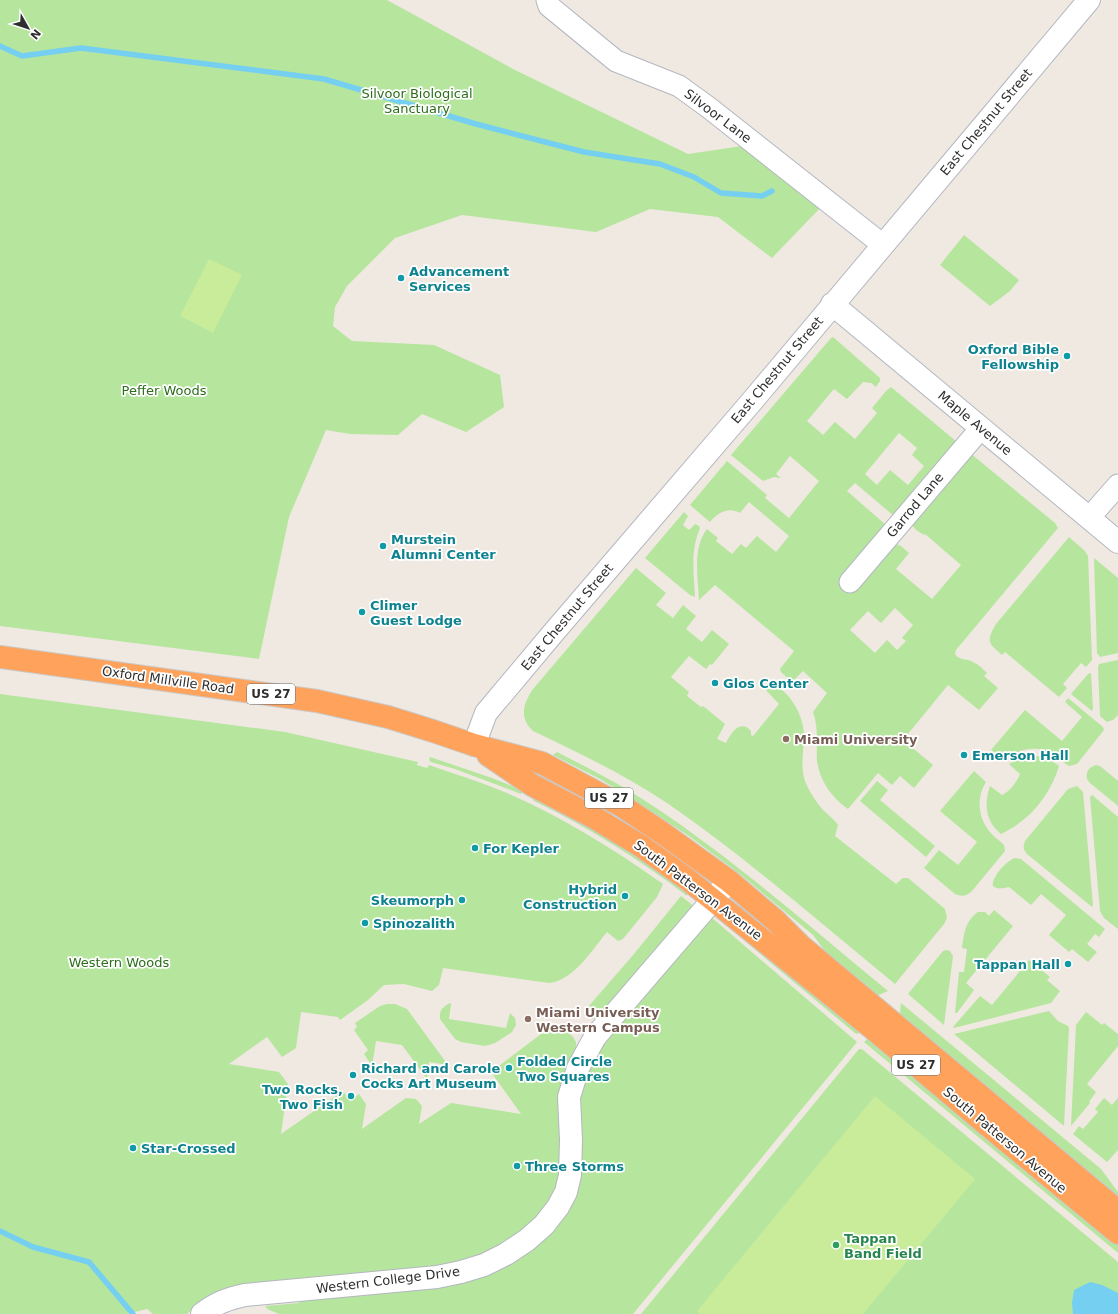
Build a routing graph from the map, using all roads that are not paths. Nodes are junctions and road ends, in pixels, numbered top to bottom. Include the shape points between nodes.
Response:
1 (547, 0) edge
2 (1089, 0) edge
3 (883, 244) junction
4 (832, 304) junction
5 (980, 428) junction
6 (1118, 485) edge
7 (1089, 518) junction
8 (1118, 542) edge
9 (850, 582) dead end
10 (0, 658) edge
11 (474, 745) junction
12 (729, 881) junction
13 (713, 898) junction
14 (1118, 1211) edge
15 (1118, 1233) edge
16 (202, 1314) edge

1 - 3 street, Silvoor Lane via 549,6 616,61 679,86
2 - 3 street, East Chestnut Street
3 - 4 street, East Chestnut Street
4 - 5 street, Maple Avenue
4 - 11 street, East Chestnut Street via 486,713
5 - 7 street, Maple Avenue
5 - 9 street, Garrod Lane
6 - 7 street
7 - 8 street, Maple Avenue
10 - 11 highway, Oxford Millville Road / US 27 via 317,701 388,717
11 - 12 highway, South Patterson Avenue / US 27 via 542,763 582,784 622,806
11 - 13 highway, South Patterson Avenue / US 27 via 532,785 595,818 640,846
12 - 13 street, Western College Drive
12 - 14 highway, South Patterson Avenue / US 27 via 801,946
13 - 15 highway, South Patterson Avenue / US 27
13 - 16 street, Western College Drive via 594,1037 578,1068 569,1097 570,1175 566,1192 544,1225 526,1240 484,1265 449,1274 430,1278 245,1295 228,1298

